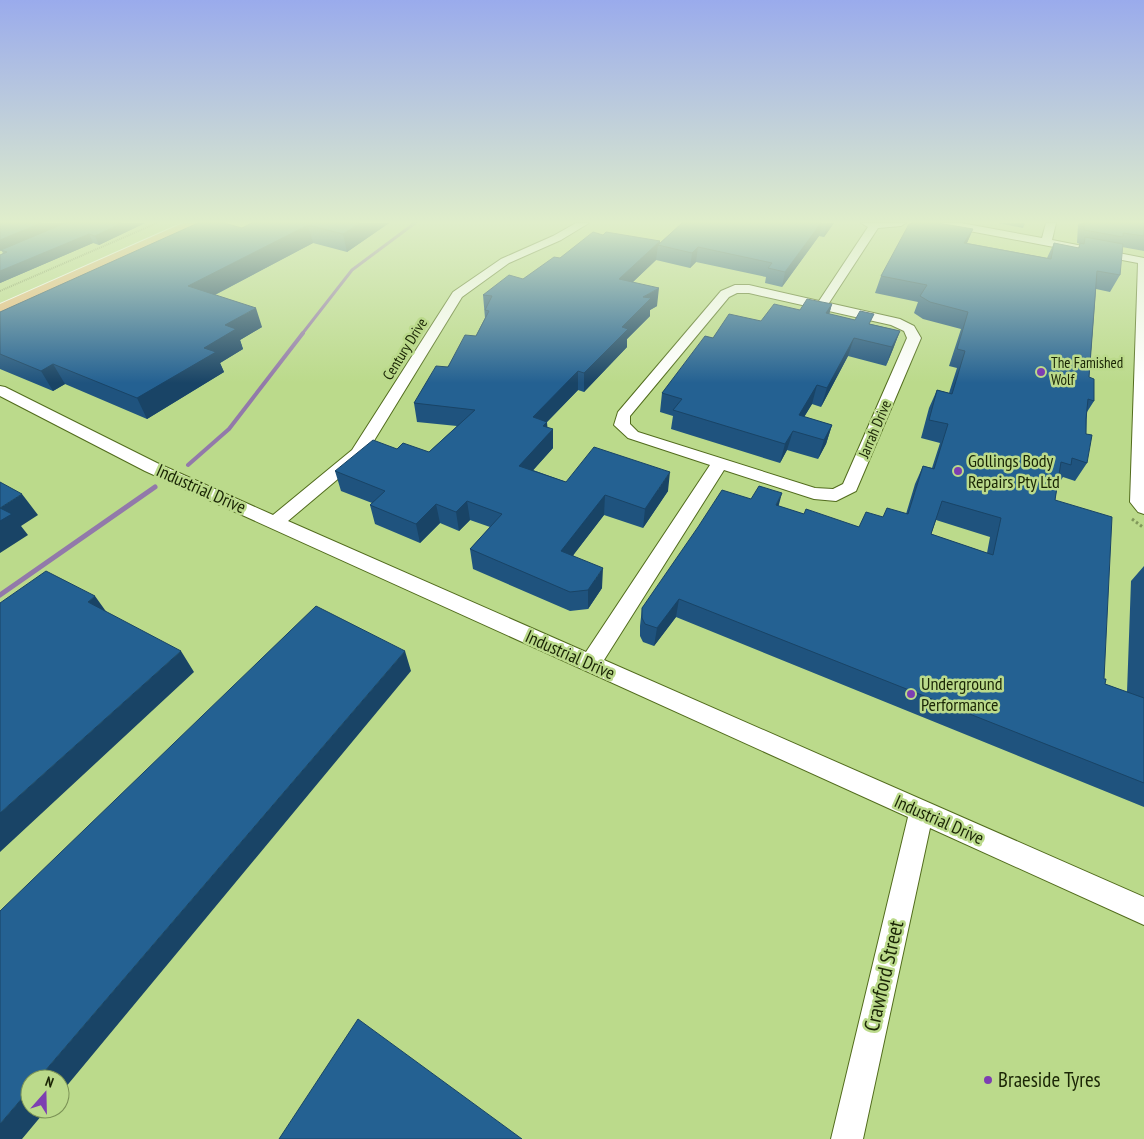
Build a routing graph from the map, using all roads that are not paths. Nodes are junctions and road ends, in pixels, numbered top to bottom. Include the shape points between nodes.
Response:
1 (50, 276) edge
2 (80, 276) edge
3 (95, 276) edge
4 (484, 276) edge
5 (839, 276) edge
6 (1144, 276) edge
7 (0, 298) edge
8 (822, 305) junction
9 (0, 310) edge
10 (0, 322) edge
11 (0, 390) edge
12 (720, 463) junction
13 (1144, 508) edge
14 (276, 522) junction
15 (590, 664) junction
16 (922, 812) junction
17 (1144, 911) edge
18 (847, 1139) edge

1 - 7 main road
2 - 9 main road
3 - 10 street
4 - 14 street, Century Drive via 457,295 358,453
5 - 8 street
6 - 13 street via 1140,502
8 - 12 street, Jarrah Drive via 749,289 734,289 726,294 623,415 622,425 633,435
8 - 12 street, Jarrah Drive via 895,322 909,329 914,338 850,487 836,495 814,493
11 - 14 street, Industrial Drive via 151,467
12 - 15 street
14 - 15 street, Industrial Drive
15 - 16 street, Industrial Drive
16 - 17 street, Industrial Drive
16 - 18 street, Crawford Street

